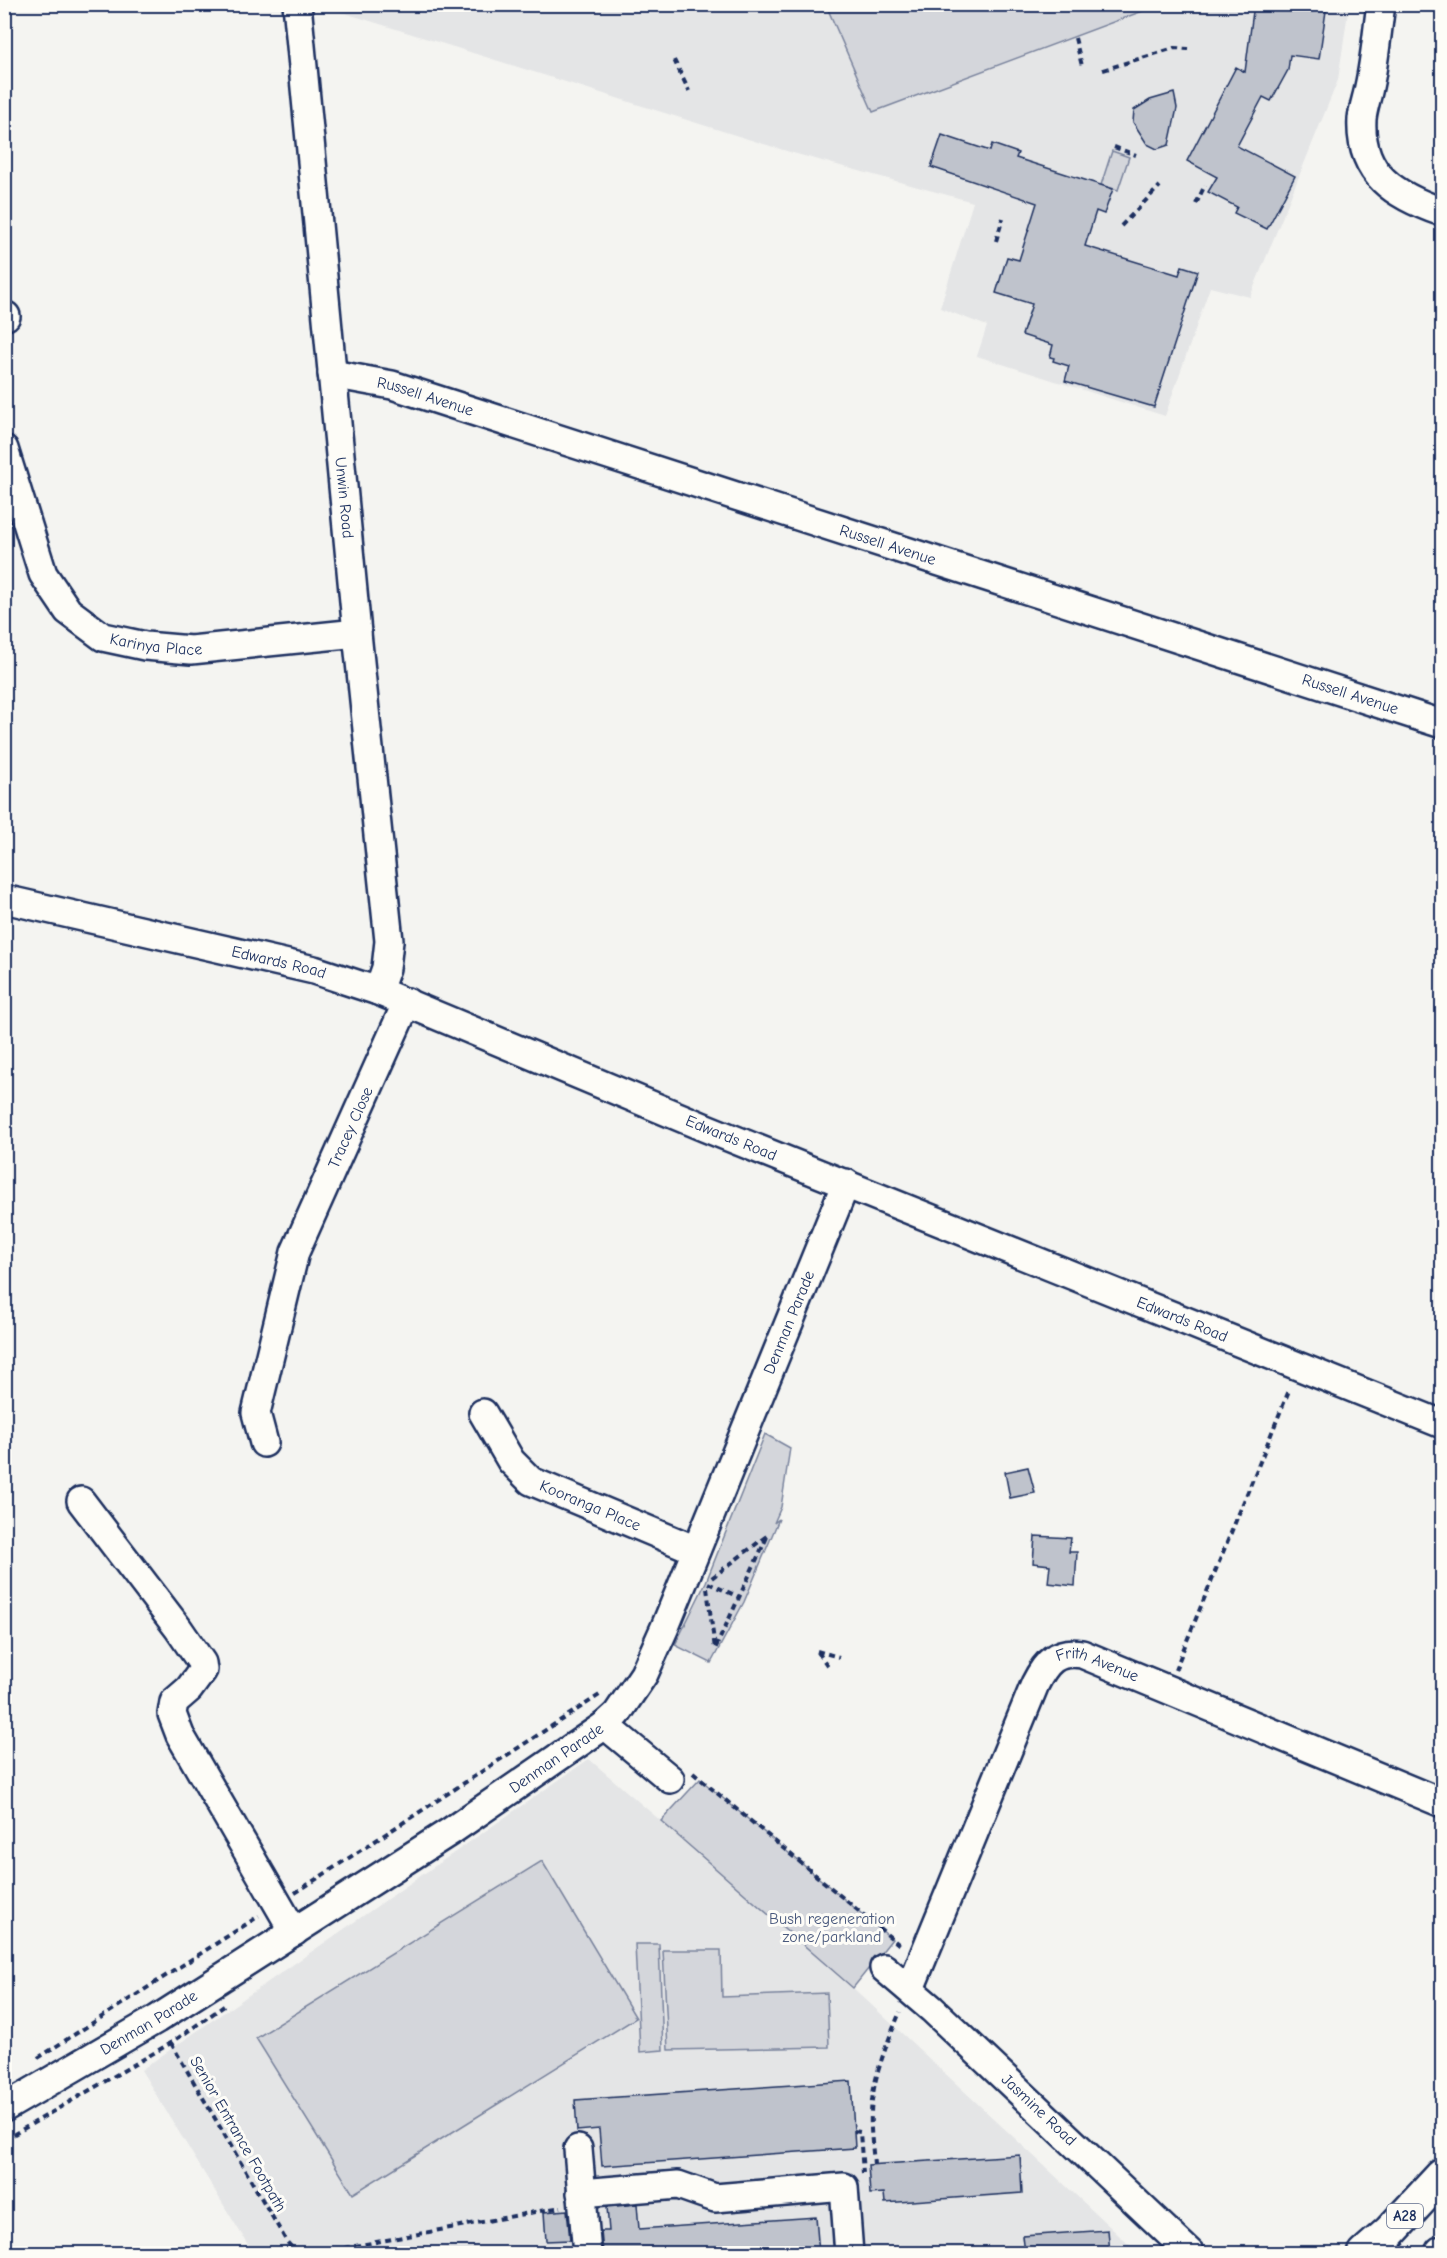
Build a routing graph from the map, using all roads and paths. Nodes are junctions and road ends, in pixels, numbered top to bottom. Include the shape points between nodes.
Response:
1 (297, 4) edge
2 (1381, 4) edge
3 (1075, 38) dead end
4 (1188, 49) dead end
5 (674, 60) dead end
6 (1082, 66) dead end
7 (1103, 70) dead end
8 (689, 91) dead end
9 (1114, 147) dead end
10 (1136, 155) dead end
11 (1205, 185) dead end
12 (1160, 186) dead end
13 (1196, 204) dead end
14 (1443, 212) edge
15 (1003, 218) dead end
16 (1120, 226) dead end
17 (996, 241) dead end
18 (332, 374) junction
19 (4, 449) edge
20 (357, 633) junction
21 (1443, 724) edge
22 (4, 899) edge
23 (378, 991) junction
24 (407, 1002) junction
25 (846, 1183) junction
26 (1299, 1366) junction
27 (483, 1413) dead end
28 (1443, 1424) edge
29 (264, 1443) dead end
30 (81, 1501) dead end
31 (696, 1550) junction
32 (706, 1582) junction
33 (739, 1597) junction
34 (839, 1657) dead end
35 (829, 1668) dead end
36 (1167, 1690) junction
37 (602, 1693) dead end
38 (605, 1725) junction
39 (679, 1774) joint
40 (1443, 1803) edge
41 (278, 1904) junction
42 (294, 1932) junction
43 (921, 1963) junction
44 (884, 1968) dead end
45 (910, 1989) junction
46 (157, 2019) junction
47 (34, 2061) dead end
48 (4, 2108) edge
49 (578, 2149) dead end
50 (874, 2165) dead end
51 (1443, 2175) edge
52 (582, 2198) junction
53 (304, 2253) edge
54 (313, 2253) edge
55 (587, 2253) edge
56 (849, 2253) edge
57 (1191, 2253) edge
58 (1365, 2253) edge

1 - 18 street, Unwin Road
2 - 14 street via 1370,87 1362,116 1366,152 1378,175 1392,189
3 - 6 path
4 - 7 path via 1174,48
5 - 8 path
9 - 10 path
11 - 13 path
12 - 16 path
15 - 17 path
18 - 20 street, Unwin Road
18 - 21 street, Russell Avenue via 392,385
19 - 20 street, Karinya Place via 42,574 68,611 103,637 191,650
20 - 23 street, Unwin Road via 389,941
22 - 23 street, Edwards Road via 314,970
23 - 24 street, Edwards Road
24 - 25 street, Edwards Road
24 - 29 street, Tracey Close via 295,1252 256,1413
25 - 26 street, Edwards Road
25 - 31 street, Denman Parade
26 - 28 street, Edwards Road
26 - 36 path
27 - 31 street, Kooranga Place via 511,1461 531,1481
30 - 41 street via 202,1663 203,1670 174,1702 172,1714 180,1735
31 - 38 street, Denman Parade via 644,1674
32 - 33 path
32 - 33 path via 715,1649
32 - 33 path via 768,1535
34 - 35 path via 817,1651
36 - 40 street, Frith Avenue
36 - 43 street, Frith Avenue via 1082,1654 1070,1652 1047,1664 1035,1683
37 - 41 path
38 - 39 street
38 - 42 street, Denman Parade
39 - 43 path
41 - 42 street
41 - 47 path
42 - 46 street, Denman Parade
43 - 45 street, Frith Avenue
44 - 45 street, Jasmine Road
45 - 50 path via 888,2039 875,2085 871,2113
45 - 57 street, Jasmine Road
46 - 48 street, Denman Parade
46 - 53 path, Senior Entrance Footpath via 287,2242 295,2251
49 - 52 street
51 - 58 highway, A28
52 - 54 path
52 - 55 street
52 - 56 street via 678,2186 715,2198 843,2187

